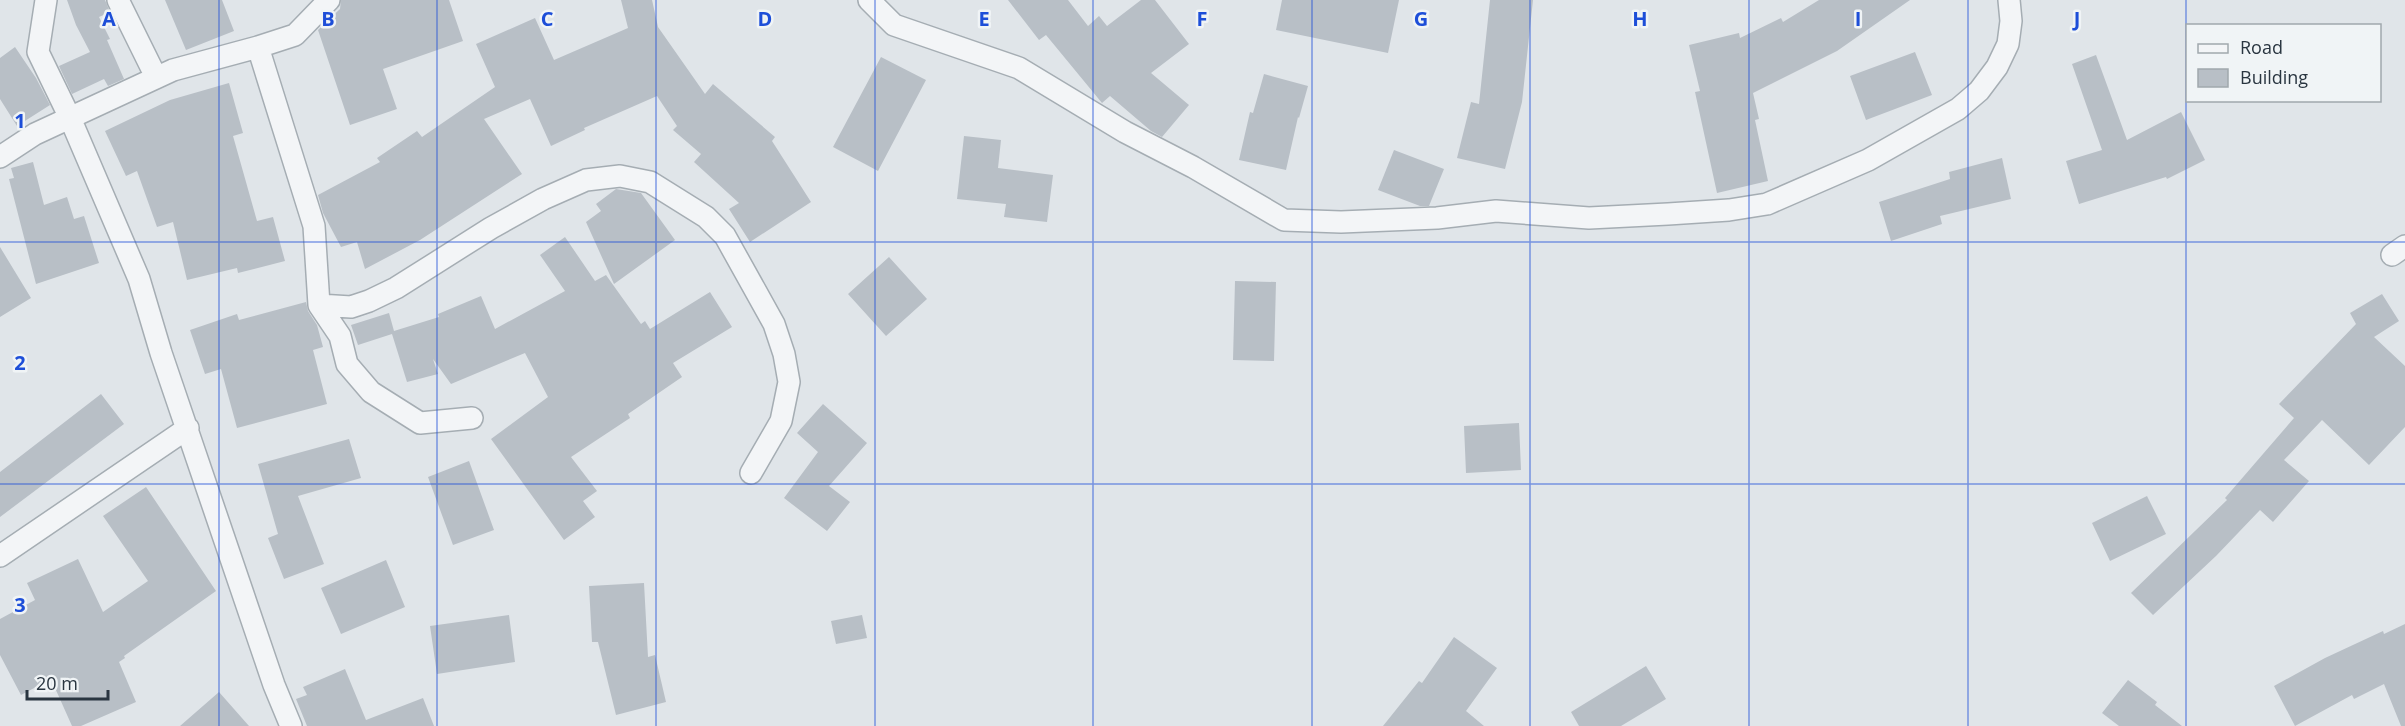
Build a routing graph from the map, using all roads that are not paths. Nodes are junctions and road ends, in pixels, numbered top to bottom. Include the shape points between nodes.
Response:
1 (46, 0) edge
2 (118, 0) edge
3 (329, 0) edge
4 (869, 0) edge
5 (2009, 0) edge
6 (258, 47) junction
7 (156, 77) junction
8 (70, 118) junction
9 (0, 157) edge
10 (319, 305) junction
11 (472, 418) dead end
12 (188, 428) junction
13 (751, 473) dead end
14 (0, 556) edge
15 (291, 726) edge

1 - 8 street via 38,52
2 - 7 street
3 - 6 street via 295,35
4 - 5 street via 894,25 1019,68 1284,220 1341,222 1496,211 1589,218 1729,210 1767,204 1868,160 1958,109 1979,91 2008,44
6 - 7 street
6 - 10 street via 314,226
7 - 8 street
8 - 9 street via 35,134
8 - 12 street via 139,279
10 - 11 street via 340,336 347,364 371,392 420,423
10 - 13 street via 351,307 369,302 490,228 586,180 620,176 650,182 706,217 725,237 774,324 789,382 782,422
12 - 14 street
12 - 15 street

